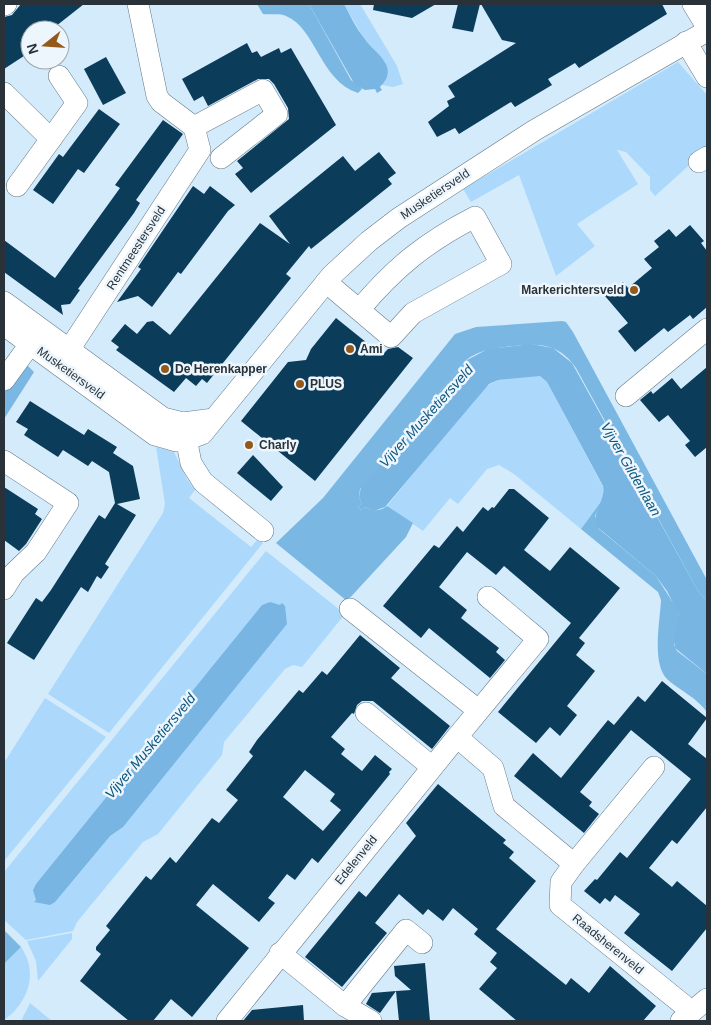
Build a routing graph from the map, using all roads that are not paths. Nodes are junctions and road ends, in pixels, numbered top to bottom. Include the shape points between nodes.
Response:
1 (138, 4) edge
2 (693, 4) edge
3 (707, 29) edge
4 (686, 42) junction
5 (59, 76) dead end
6 (707, 77) edge
7 (4, 93) edge
8 (194, 128) junction
9 (51, 139) junction
10 (221, 158) dead end
11 (17, 186) dead end
12 (326, 282) junction
13 (4, 302) edge
14 (359, 310) junction
15 (4, 325) edge
16 (707, 329) edge
17 (35, 337) junction
18 (64, 358) junction
19 (4, 380) edge
20 (626, 396) dead end
21 (185, 432) junction
22 (4, 461) edge
23 (263, 531) dead end
24 (4, 589) edge
25 (488, 597) dead end
26 (350, 609) dead end
27 (478, 710) junction
28 (366, 713) dead end
29 (457, 737) junction
30 (654, 766) dead end
31 (432, 767) junction
32 (574, 864) junction
33 (422, 943) dead end
34 (280, 954) junction
35 (345, 1006) junction
36 (693, 1011) edge
37 (227, 1021) edge
38 (371, 1021) edge

1 - 8 street via 158,98
2 - 3 street
3 - 4 street, Musketiersveld
4 - 6 street
4 - 12 street, Musketiersveld via 535,130 415,207 369,241
5 - 9 street via 77,103
7 - 9 street
8 - 10 street via 263,90 277,114
8 - 18 street, Rentmeestersveld via 200,150
9 - 11 street
12 - 14 street
12 - 21 street, Musketiersveld via 214,419
13 - 17 street, Musketiersveld
14 - 14 street via 406,260 436,238 475,217 501,264 414,313 391,337
15 - 17 street, Musketiersveld
16 - 20 street
17 - 18 street, Musketiersveld
17 - 19 street
18 - 21 street, Musketiersveld
21 - 23 street via 191,463 203,482
22 - 24 street via 68,503 36,552 14,573
25 - 27 street via 538,639
26 - 27 street
27 - 29 street
28 - 31 street
29 - 31 street, Edelenveld
29 - 32 street via 494,768 504,806
30 - 32 street, Raadsherenveld
31 - 34 street, Edelenveld
32 - 36 street, Raadsherenveld via 561,882 560,905
33 - 35 street via 406,930
34 - 35 street
34 - 37 street, Edelenveld
35 - 38 street

